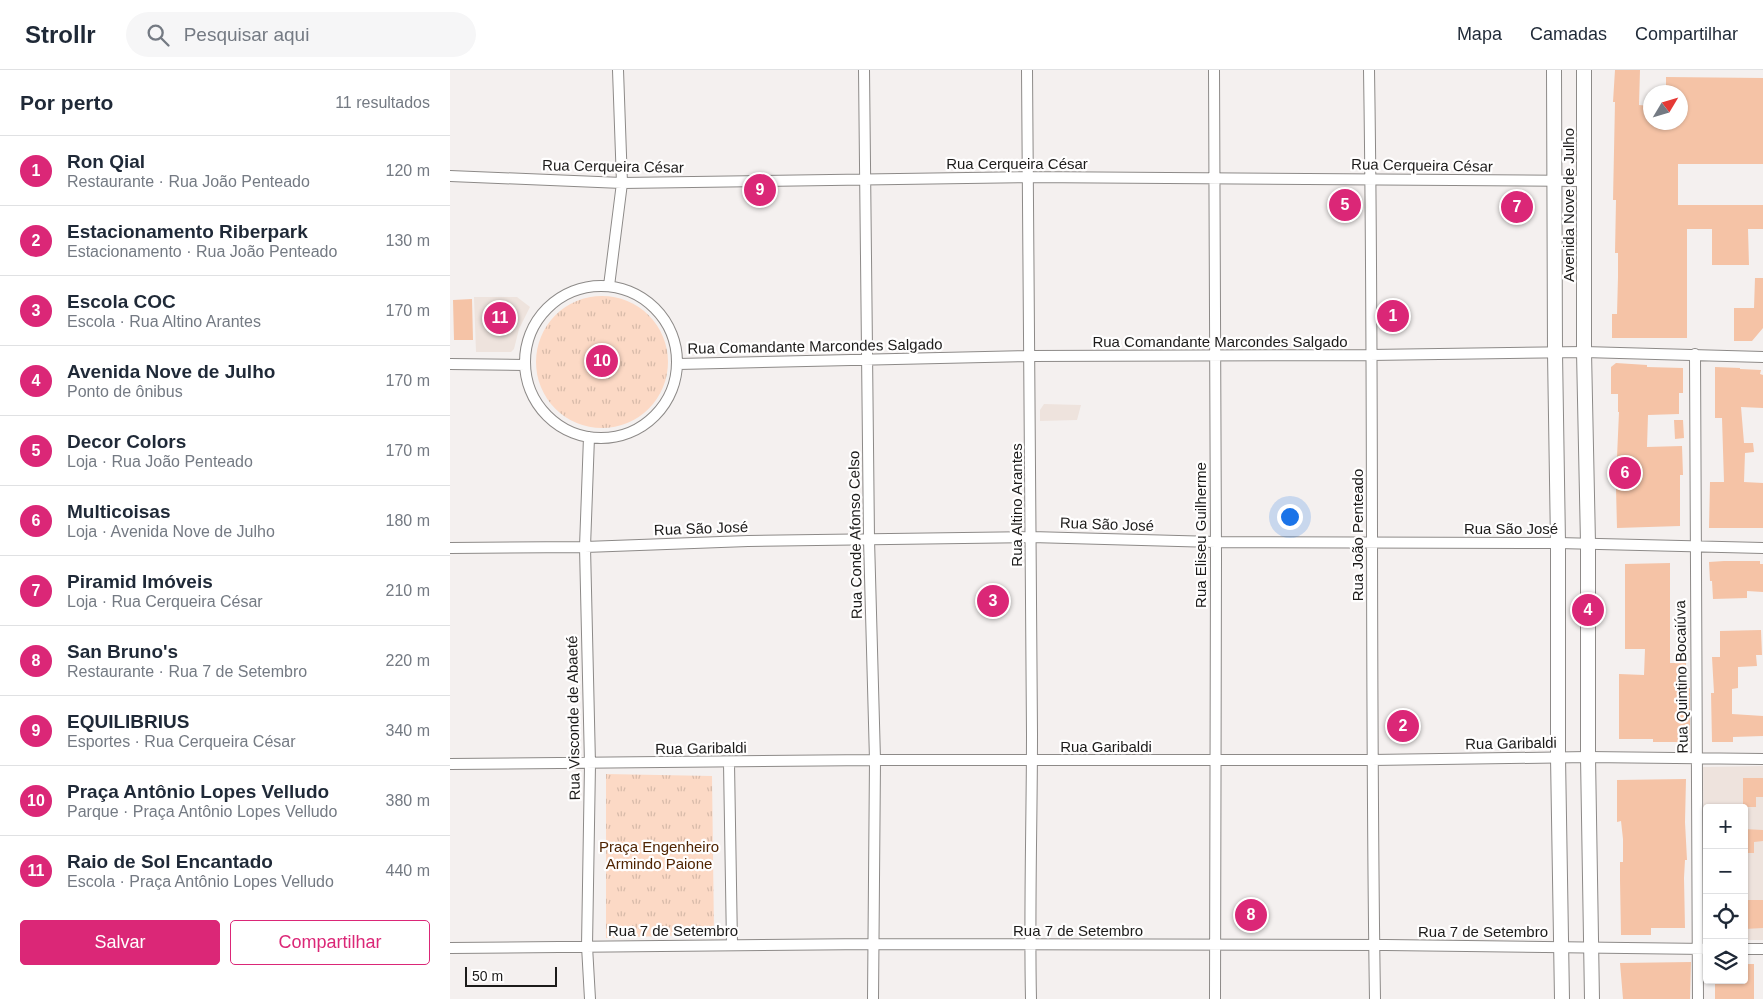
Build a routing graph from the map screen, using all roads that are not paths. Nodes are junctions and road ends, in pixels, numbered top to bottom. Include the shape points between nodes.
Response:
1 (618, 70) edge
2 (864, 70) edge
3 (1027, 70) edge
4 (1214, 70) edge
5 (1369, 70) edge
6 (1554, 70) edge
7 (1584, 70) edge
8 (450, 176) edge
9 (1028, 178) junction
10 (1215, 178) junction
11 (1370, 179) junction
12 (865, 180) junction
13 (1555, 181) junction
14 (1585, 181) junction
15 (622, 183) junction
16 (609, 286) junction
17 (1555, 352) junction
18 (1584, 352) junction
19 (1695, 354) junction
20 (1370, 355) junction
21 (1030, 356) junction
22 (1216, 356) junction
23 (1763, 357) edge
24 (867, 359) junction
25 (450, 364) edge
26 (678, 364) junction
27 (525, 365) junction
28 (589, 437) junction
29 (1031, 537) junction
30 (870, 539) junction
31 (1215, 542) junction
32 (1558, 542) junction
33 (1373, 543) junction
34 (1588, 543) junction
35 (1695, 546) junction
36 (585, 547) junction
37 (450, 548) edge
38 (1763, 548) edge
39 (1558, 757) junction
40 (1588, 757) junction
41 (1697, 758) junction
42 (1763, 759) edge
43 (875, 760) junction
44 (1372, 760) junction
45 (1031, 761) junction
46 (1215, 761) junction
47 (728, 763) junction
48 (450, 764) edge
49 (590, 764) junction
50 (873, 944) junction
51 (732, 945) junction
52 (1030, 945) junction
53 (1214, 945) junction
54 (1374, 945) junction
55 (587, 946) junction
56 (1561, 947) junction
57 (1592, 947) junction
58 (450, 948) edge
59 (1702, 949) edge
60 (1748, 949) edge
61 (1763, 949) edge
62 (590, 999) edge
63 (873, 999) edge
64 (1031, 999) edge
65 (1215, 999) edge
66 (1375, 999) edge
67 (1562, 999) edge
68 (1592, 999) edge
69 (1698, 999) edge

1 - 15 street
2 - 12 street, Rua Conde Afonso Celso
3 - 9 street, Rua Altino Arantes
4 - 10 street, Rua Eliseu Guilherme
5 - 11 street, Rua João Penteado
6 - 13 main road, Avenida Nove de Julho
7 - 14 main road, Avenida Nove de Julho
8 - 15 street, Rua Cerqueira César
9 - 10 street, Rua Cerqueira César
9 - 12 street, Rua Cerqueira César
9 - 21 street, Rua Altino Arantes
10 - 11 street, Rua Cerqueira César
10 - 22 street, Rua Eliseu Guilherme
11 - 13 street, Rua Cerqueira César
11 - 20 street, Rua João Penteado
12 - 15 street, Rua Cerqueira César
12 - 24 street, Rua Conde Afonso Celso
13 - 14 street, Rua Cerqueira César
13 - 17 main road, Avenida Nove de Julho
14 - 18 main road, Avenida Nove de Julho
15 - 16 street
16 - 26 street via 632,292 651,304 666,321 675,342
16 - 27 street via 567,293 549,306 527,343
17 - 18 street, Rua Comandante Marcondes Salgado
17 - 20 street, Rua Comandante Marcondes Salgado
17 - 32 main road, Avenida Nove de Julho
18 - 19 street, Rua Comandante Marcondes Salgado
18 - 34 main road, Avenida Nove de Julho
19 - 23 street, Rua Comandante Marcondes Salgado
19 - 35 street, Rua Quintino Bocaiúva
20 - 22 street, Rua Comandante Marcondes Salgado
20 - 33 street, Rua João Penteado
21 - 22 street, Rua Comandante Marcondes Salgado
21 - 24 street, Rua Comandante Marcondes Salgado
21 - 29 street, Rua Altino Arantes
22 - 31 street, Rua Eliseu Guilherme
24 - 26 street, Rua Comandante Marcondes Salgado
24 - 30 street, Rua Conde Afonso Celso
25 - 27 street
26 - 28 street via 674,386 650,421 632,432 611,438
27 - 28 street via 531,390 544,412 565,428
28 - 36 street, Rua Visconde de Abaeté
29 - 30 street, Rua São José
29 - 31 street, Rua São José
29 - 45 street, Rua Altino Arantes
30 - 36 street, Rua São José
30 - 43 street, Rua Conde Afonso Celso
31 - 33 street, Rua São José
31 - 46 street, Rua Eliseu Guilherme
32 - 33 street, Rua São José
32 - 34 street, Rua São José
32 - 39 main road, Avenida Nove de Julho
33 - 44 street, Rua João Penteado
34 - 35 street, Rua São José
34 - 40 main road, Avenida Nove de Julho
35 - 38 street, Rua São José
35 - 41 street, Rua Quintino Bocaiúva
36 - 37 street, Rua São José
36 - 49 street, Rua Visconde de Abaeté
39 - 40 street, Rua Garibaldi
39 - 44 street, Rua Garibaldi
39 - 56 main road, Avenida Nove de Julho
40 - 41 street, Rua Garibaldi
40 - 57 main road, Avenida Nove de Julho
41 - 42 street, Rua Garibaldi
41 - 59 street, Rua Quintino Bocaiúva
43 - 45 street, Rua Garibaldi
43 - 47 street, Rua Garibaldi
43 - 50 street, Rua Conde Afonso Celso
44 - 46 street, Rua Garibaldi
44 - 54 street, Rua João Penteado
45 - 46 street, Rua Garibaldi
45 - 52 street, Rua Altino Arantes
46 - 53 street, Rua Eliseu Guilherme
47 - 49 street, Rua Garibaldi
47 - 51 street
48 - 49 street, Rua Garibaldi
49 - 55 street, Rua Visconde de Abaeté
50 - 51 street, Rua 7 de Setembro
50 - 52 street, Rua 7 de Setembro
50 - 63 street, Rua Conde Afonso Celso
51 - 55 street, Rua 7 de Setembro
52 - 53 street, Rua 7 de Setembro
52 - 64 street, Rua Altino Arantes
53 - 54 street, Rua 7 de Setembro
53 - 65 street, Rua Eliseu Guilherme
54 - 56 street, Rua 7 de Setembro
54 - 66 street, Rua João Penteado
55 - 58 street, Rua 7 de Setembro
55 - 62 street, Rua Visconde de Abaeté
56 - 57 street, Rua 7 de Setembro
56 - 67 main road, Avenida Nove de Julho
57 - 59 street, Rua 7 de Setembro
57 - 68 main road, Avenida Nove de Julho
59 - 69 street, Rua Quintino Bocaiúva
60 - 61 street

